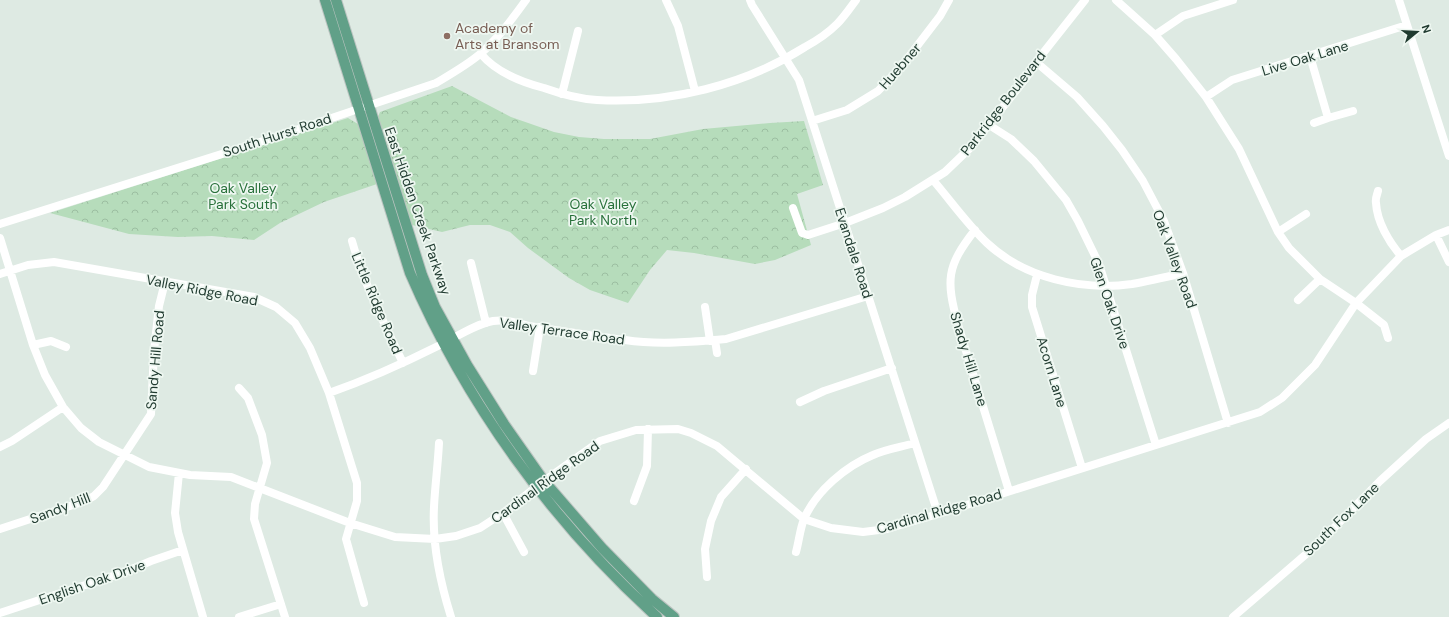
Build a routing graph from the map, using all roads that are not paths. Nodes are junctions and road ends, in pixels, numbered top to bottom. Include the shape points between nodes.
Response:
1 (325, 0) edge
2 (336, 0) edge
3 (526, 0) edge
4 (666, 0) edge
5 (750, 0) edge
6 (856, 0) edge
7 (949, 0) edge
8 (1085, 0) edge
9 (1116, 0) edge
10 (1233, 0) edge
11 (1399, 0) edge
12 (1407, 25) junction
13 (578, 31) dead end
14 (1155, 35) junction
15 (481, 54) junction
16 (1310, 56) junction
17 (787, 59) junction
18 (1036, 62) junction
19 (695, 91) junction
20 (562, 94) junction
21 (1206, 98) junction
22 (363, 106) junction
23 (1353, 111) dead end
24 (1328, 118) junction
25 (812, 121) junction
26 (1314, 123) dead end
27 (988, 125) junction
28 (1449, 156) edge
29 (933, 180) junction
30 (1378, 191) dead end
31 (793, 208) dead end
32 (1306, 214) dead end
33 (845, 223) junction
34 (0, 224) edge
35 (975, 230) junction
36 (1449, 230) edge
37 (1278, 232) junction
38 (1436, 235) junction
39 (0, 238) edge
40 (352, 242) dead end
41 (1401, 256) junction
42 (1449, 262) edge
43 (471, 263) dead end
44 (11, 271) junction
45 (1183, 273) junction
46 (0, 274) edge
47 (1037, 275) junction
48 (1320, 279) junction
49 (164, 282) junction
50 (1106, 285) junction
51 (868, 296) junction
52 (1298, 300) dead end
53 (1356, 303) junction
54 (705, 307) dead end
55 (486, 323) junction
56 (540, 327) junction
57 (1388, 338) dead end
58 (713, 340) junction
59 (449, 341) junction
60 (33, 345) junction
61 (66, 347) dead end
62 (718, 353) dead end
63 (403, 363) junction
64 (892, 368) junction
65 (533, 371) dead end
66 (238, 388) dead end
67 (329, 393) junction
68 (800, 402) dead end
69 (63, 407) junction
70 (1228, 423) junction
71 (1449, 423) edge
72 (648, 430) junction
73 (440, 443) dead end
74 (915, 443) junction
75 (1156, 446) junction
76 (0, 447) edge
77 (124, 455) junction
78 (1082, 468) junction
79 (746, 469) junction
80 (179, 473) junction
81 (540, 483) junction
82 (260, 488) junction
83 (1009, 491) junction
84 (634, 501) dead end
85 (503, 513) junction
86 (938, 514) junction
87 (804, 519) junction
88 (350, 523) junction
89 (0, 529) edge
90 (435, 539) junction
91 (183, 550) junction
92 (524, 552) dead end
93 (796, 552) dead end
94 (707, 577) dead end
95 (364, 603) dead end
96 (281, 604) junction
97 (0, 613) edge
98 (203, 617) edge
99 (239, 617) edge
100 (285, 617) edge
101 (451, 617) edge
102 (657, 617) edge
103 (674, 617) edge
104 (1233, 617) edge

1 - 22 main road, East Hidden Creek Parkway
2 - 22 main road, East Hidden Creek Parkway
3 - 15 street, South Hurst Road
4 - 19 street via 678,26
5 - 17 street, Evandale Road
6 - 17 street via 837,24
7 - 25 street, Huebner via 940,16 901,67 878,91 848,110
8 - 18 street, Parkridge Boulevard
9 - 14 street
10 - 14 street via 1183,16
11 - 12 street
12 - 16 street, Live Oak Lane
12 - 28 street
13 - 20 street
14 - 21 street
15 - 20 street via 494,67 531,84
15 - 22 street, South Hurst Road via 436,83
16 - 21 street, Live Oak Lane via 1232,80
16 - 24 street
17 - 19 street via 747,77
17 - 25 street, Evandale Road via 799,80
18 - 27 street, Parkridge Boulevard
18 - 45 street, Oak Valley Road via 1077,97 1122,150 1143,181 1164,221
19 - 20 street via 632,100 595,100
21 - 37 street via 1239,149
22 - 34 street, South Hurst Road via 263,141
22 - 59 main road, East Hidden Creek Parkway via 410,273 424,305
23 - 24 street
24 - 26 street
25 - 33 street, Evandale Road
27 - 29 street, Parkridge Boulevard via 970,148
27 - 50 street, Glen Oak Drive via 1011,139 1034,161 1066,200 1099,264
29 - 33 street, Parkridge Boulevard via 883,208
29 - 35 street
30 - 41 street via 1375,202 1381,222 1390,243
31 - 33 street, Parkridge Boulevard via 802,233 808,235
32 - 37 street
33 - 51 street, Evandale Road
35 - 47 street via 1002,255
35 - 83 street, Shady Hill Lane via 953,263 950,280 951,298
36 - 38 street, Cardinal Ridge Road
37 - 48 street via 1289,248
38 - 41 street, Cardinal Ridge Road
38 - 42 street
39 - 44 street, Cardinal Ridge Road
40 - 63 street, Little Ridge Road via 379,313
41 - 53 street, Cardinal Ridge Road
43 - 55 street
44 - 46 street, Valley Ridge Road
44 - 49 street, Valley Ridge Road via 28,265 54,262
44 - 60 street, Cardinal Ridge Road
45 - 50 street via 1131,284
45 - 70 street, Oak Valley Road
47 - 50 street via 1076,284
47 - 78 street, Acorn Lane via 1032,294 1032,307
48 - 52 street
48 - 53 street
49 - 67 street, Valley Ridge Road via 254,297 276,307 295,323 310,348
49 - 77 street, Sandy Hill Road via 154,350 151,414
50 - 75 street, Glen Oak Drive
51 - 58 street, Valley Terrace Road via 726,339
51 - 64 street, Evandale Road
53 - 57 street via 1384,325
53 - 70 street, Cardinal Ridge Road via 1315,365 1282,398 1260,412
54 - 58 street
55 - 56 street, Valley Terrace Road via 508,321
55 - 59 street, Valley Terrace Road
56 - 58 street, Valley Terrace Road via 627,340 678,343
56 - 65 street
58 - 62 street
59 - 63 street, Valley Terrace Road
59 - 81 main road, East Hidden Creek Parkway via 491,424
60 - 61 street via 51,341
60 - 69 street, Cardinal Ridge Road
63 - 67 street, Valley Terrace Road
64 - 68 street via 824,390
64 - 74 street, Evandale Road
66 - 82 street via 248,398 262,435 267,463
67 - 88 street, Valley Ridge Road via 357,483 357,501
69 - 76 street
69 - 77 street, Cardinal Ridge Road via 81,428 99,442
70 - 75 street, Cardinal Ridge Road
71 - 104 street, South Fox Lane via 1426,439 1319,543
72 - 79 street, Cardinal Ridge Road via 678,428 691,433 717,446
72 - 81 street, Cardinal Ridge Road via 636,430 600,441
72 - 84 street via 647,466
73 - 90 street via 434,508
74 - 86 street, Evandale Road
74 - 87 street via 875,454 847,469 821,493
75 - 78 street, Cardinal Ridge Road
77 - 80 street, Cardinal Ridge Road via 149,468
77 - 89 street, Sandy Hill via 103,487 85,502
78 - 83 street, Cardinal Ridge Road
79 - 87 street, Cardinal Ridge Road
79 - 94 street via 722,497 711,521 705,549
80 - 82 street, Cardinal Ridge Road via 231,477
80 - 91 street via 175,513
81 - 85 street, Cardinal Ridge Road
81 - 102 main road, East Hidden Creek Parkway via 541,494 574,533
81 - 103 main road, East Hidden Creek Parkway via 652,599
82 - 88 street, Cardinal Ridge Road
82 - 96 street via 254,519
83 - 86 street, Cardinal Ridge Road
85 - 90 street, Cardinal Ridge Road via 480,528 456,536
85 - 92 street
86 - 87 street, Cardinal Ridge Road via 887,529 863,532 831,528
87 - 93 street
88 - 90 street, Cardinal Ridge Road via 395,537
88 - 95 street, Valley Ridge Road via 346,539
90 - 101 street via 445,600
91 - 97 street, English Oak Drive
91 - 98 street
96 - 99 street
96 - 100 street

